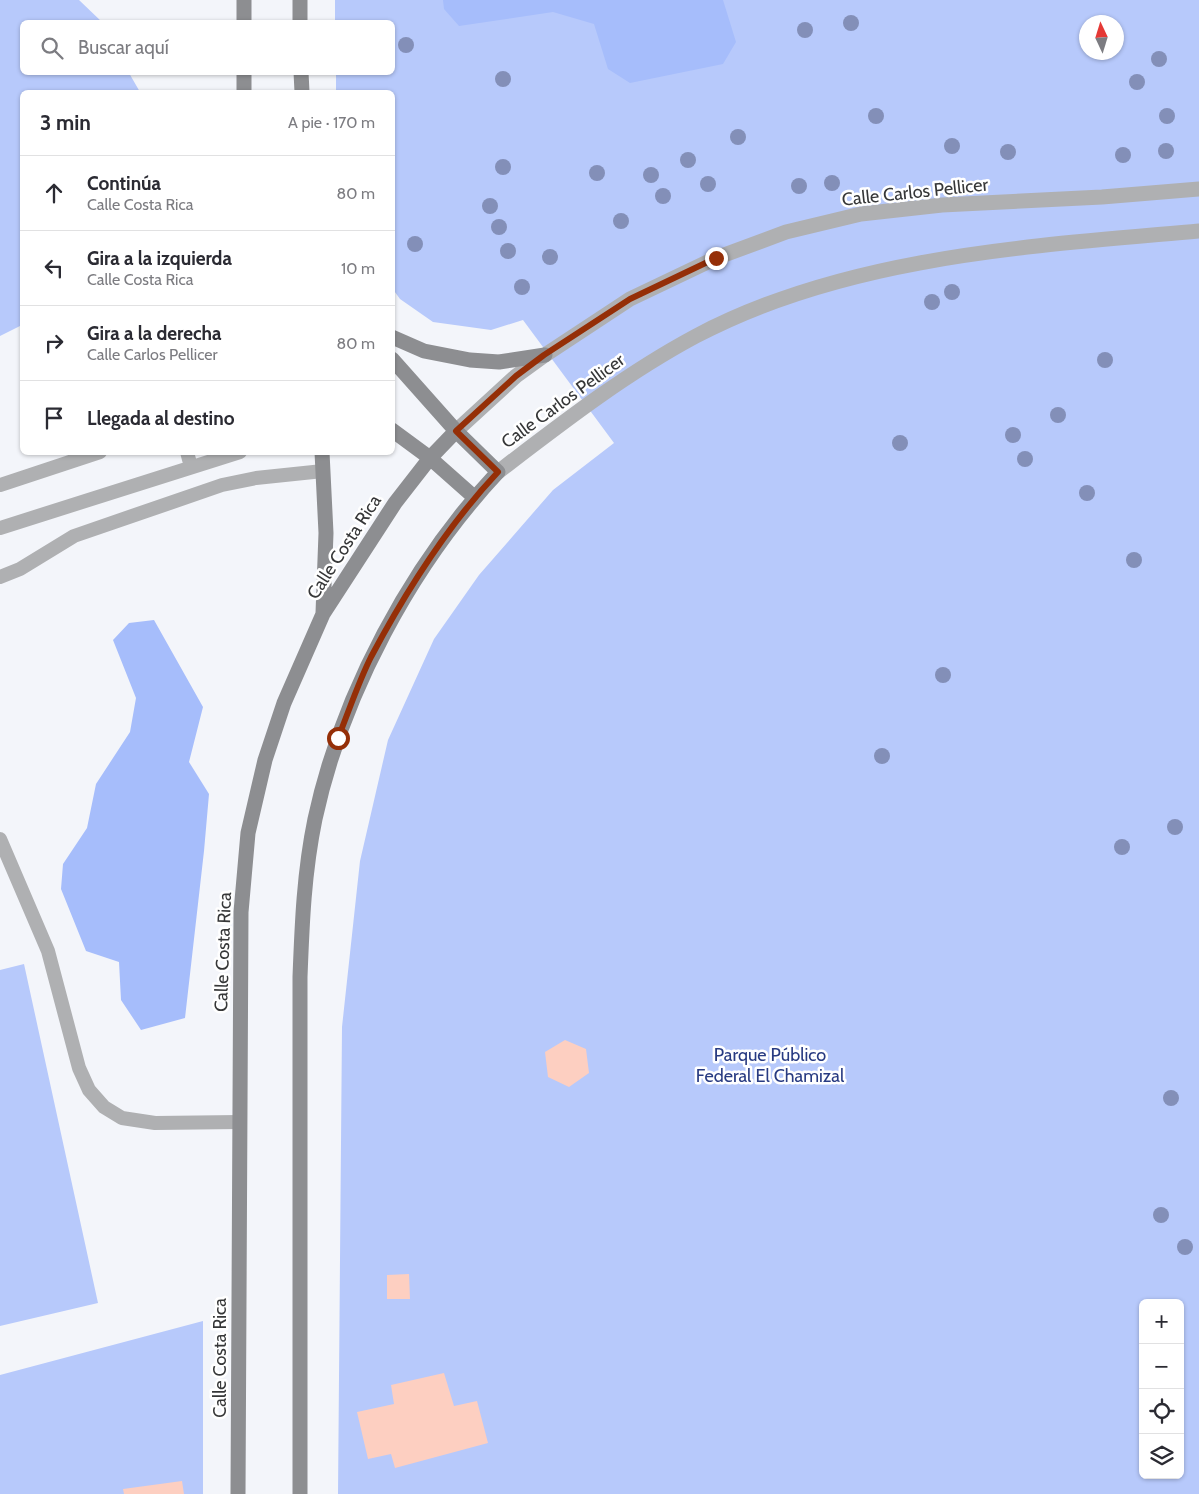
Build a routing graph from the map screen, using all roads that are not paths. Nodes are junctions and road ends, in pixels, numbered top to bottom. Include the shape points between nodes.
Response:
1 (244, 0) edge
2 (300, 0) edge
3 (244, 20) edge
4 (300, 20) edge
5 (244, 75) edge
6 (301, 75) edge
7 (244, 90) edge
8 (302, 90) edge
9 (1199, 189) edge
10 (1199, 231) edge
11 (395, 339) edge
12 (544, 355) junction
13 (395, 362) edge
14 (456, 431) junction
15 (395, 432) edge
16 (91, 455) edge
17 (188, 455) edge
18 (230, 455) edge
19 (322, 455) edge
20 (430, 458) junction
21 (192, 467) junction
22 (323, 471) junction
23 (498, 472) junction
24 (0, 485) edge
25 (474, 497) junction
26 (0, 528) edge
27 (0, 577) edge
28 (323, 614) junction
29 (0, 839) edge
30 (239, 1122) junction
31 (238, 1494) edge
32 (300, 1494) edge

1 - 3 main road
2 - 4 main road
5 - 7 main road
6 - 8 main road
9 - 12 street, Calle Carlos Pellicer via 942,204 861,214 786,232 716,258 630,299
10 - 23 street, Calle Carlos Pellicer via 985,253 910,265 828,284 762,307 696,336 621,380
11 - 12 main road via 424,351 470,360 499,362
12 - 14 street, Calle Carlos Pellicer
13 - 14 main road
14 - 20 main road, Calle Costa Rica
14 - 23 main road
15 - 20 main road
16 - 24 lane
17 - 21 lane
18 - 21 lane
19 - 22 main road
20 - 25 main road
20 - 28 main road, Calle Costa Rica via 395,503
21 - 26 lane
22 - 27 lane via 222,485 74,536 20,569
22 - 28 main road via 326,533
23 - 25 main road
25 - 32 main road via 419,574 370,658 338,738 315,819 303,896 300,977
28 - 30 main road, Calle Costa Rica via 284,703 248,833 241,912
29 - 30 lane via 46,944 79,1068 89,1090 104,1107 122,1118 155,1124
30 - 31 main road, Calle Costa Rica

